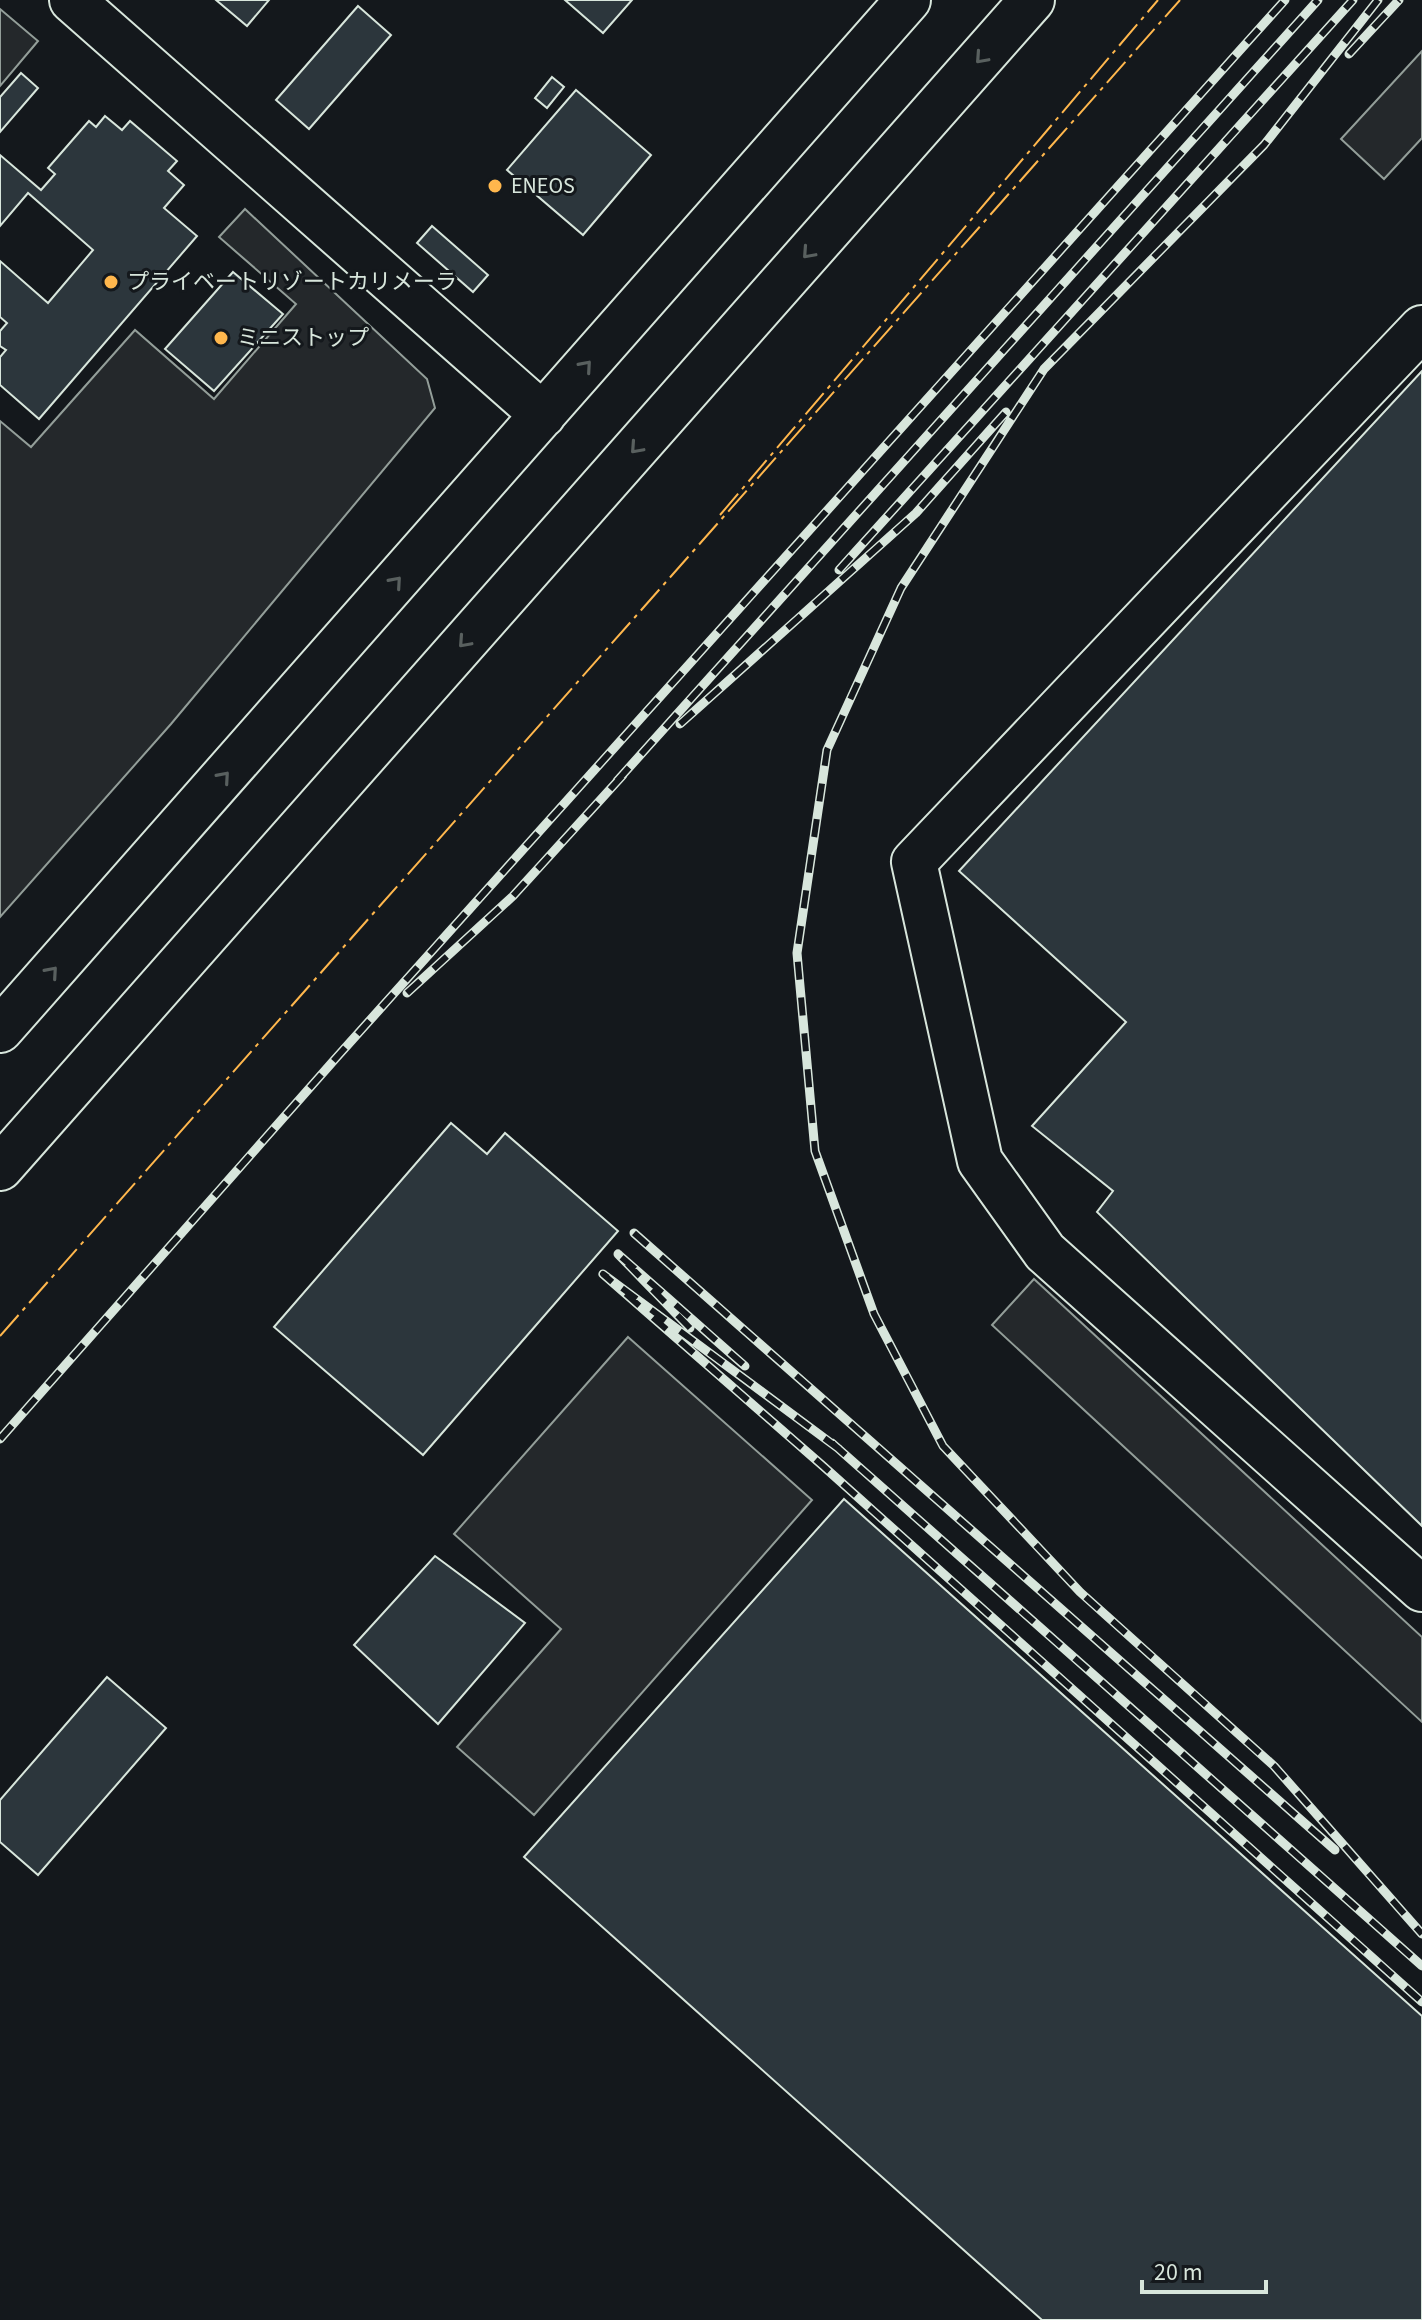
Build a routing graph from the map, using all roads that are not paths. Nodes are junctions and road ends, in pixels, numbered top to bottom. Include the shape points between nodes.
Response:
1 (72, 0) edge
2 (908, 0) edge
3 (1032, 0) edge
4 (1422, 328) edge
5 (543, 415) junction
6 (0, 1030) edge
7 (5, 1152) edge
8 (1422, 1589) edge

1 - 5 street
5 -> 2 street
3 -> 7 street
4 - 8 street via 914,862 980,1161 1045,1252
6 -> 5 street

